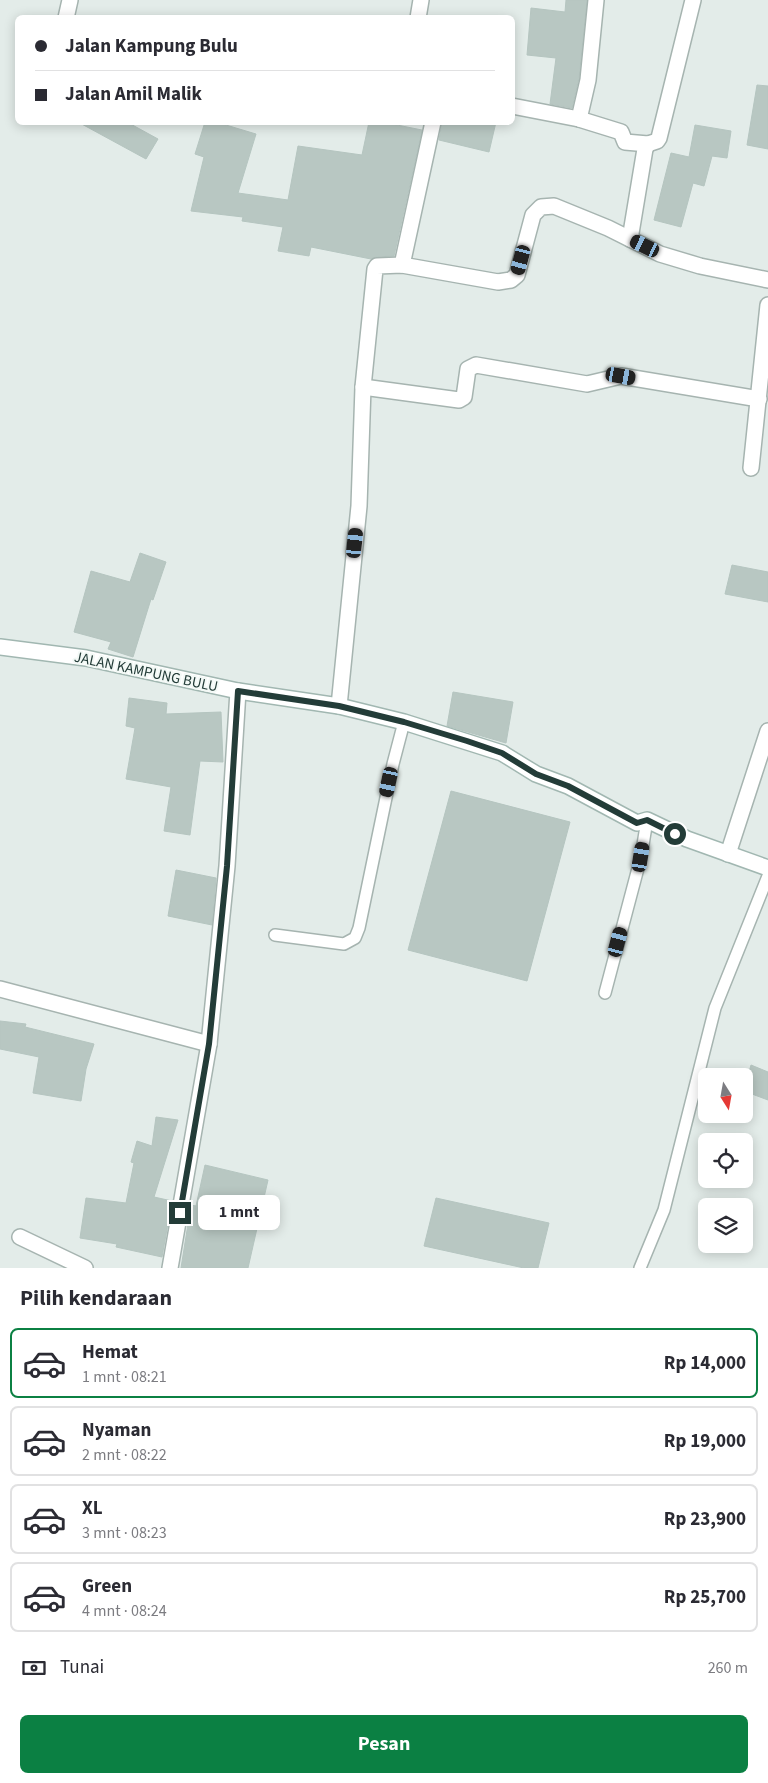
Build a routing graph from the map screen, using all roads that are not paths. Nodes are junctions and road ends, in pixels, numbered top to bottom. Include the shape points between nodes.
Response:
1 (70, 0) edge
2 (421, 0) edge
3 (596, 0) edge
4 (693, 0) edge
5 (67, 15) edge
6 (418, 15) edge
7 (515, 107) edge
8 (579, 119) junction
9 (432, 125) edge
10 (648, 144) junction
11 (630, 239) junction
12 (402, 265) junction
13 (768, 280) edge
14 (768, 305) edge
15 (363, 387) junction
16 (759, 399) junction
17 (751, 468) dead end
18 (0, 647) edge
19 (238, 691) junction
20 (339, 706) junction
21 (404, 722) junction
22 (768, 731) edge
23 (647, 820) junction
24 (728, 854) junction
25 (768, 868) edge
26 (768, 876) edge
27 (275, 936) dead end
28 (0, 989) edge
29 (604, 993) dead end
30 (209, 1044) junction
31 (20, 1237) dead end
32 (85, 1268) edge
33 (170, 1268) edge
34 (640, 1268) edge

1 - 5 street
2 - 6 street
3 - 8 street via 588,80
4 - 10 street via 659,138
7 - 8 street
8 - 10 street via 620,132 625,142
9 - 12 street
10 - 11 street
11 - 12 street via 554,206 541,207 532,215 517,275 511,280 498,282
11 - 13 street via 660,254 700,266
12 - 15 street via 375,268
14 - 16 street
15 - 16 street via 459,400 464,397 468,369 476,366 587,384 621,376
15 - 20 street via 359,506
16 - 17 street
18 - 19 street, JALAN KAMPUNG BULU via 86,658
19 - 20 street, JALAN KAMPUNG BULU
19 - 30 street via 227,866
20 - 21 street, JALAN KAMPUNG BULU
21 - 23 street, JALAN KAMPUNG BULU via 502,753 536,774 568,786 637,823
21 - 27 lane via 355,938 344,944
22 - 24 street
23 - 24 street, JALAN KAMPUNG BULU
23 - 29 lane via 641,857
24 - 25 street, JALAN KAMPUNG BULU
26 - 34 lane via 715,1008 664,1210
28 - 30 street
30 - 33 street
31 - 32 street

